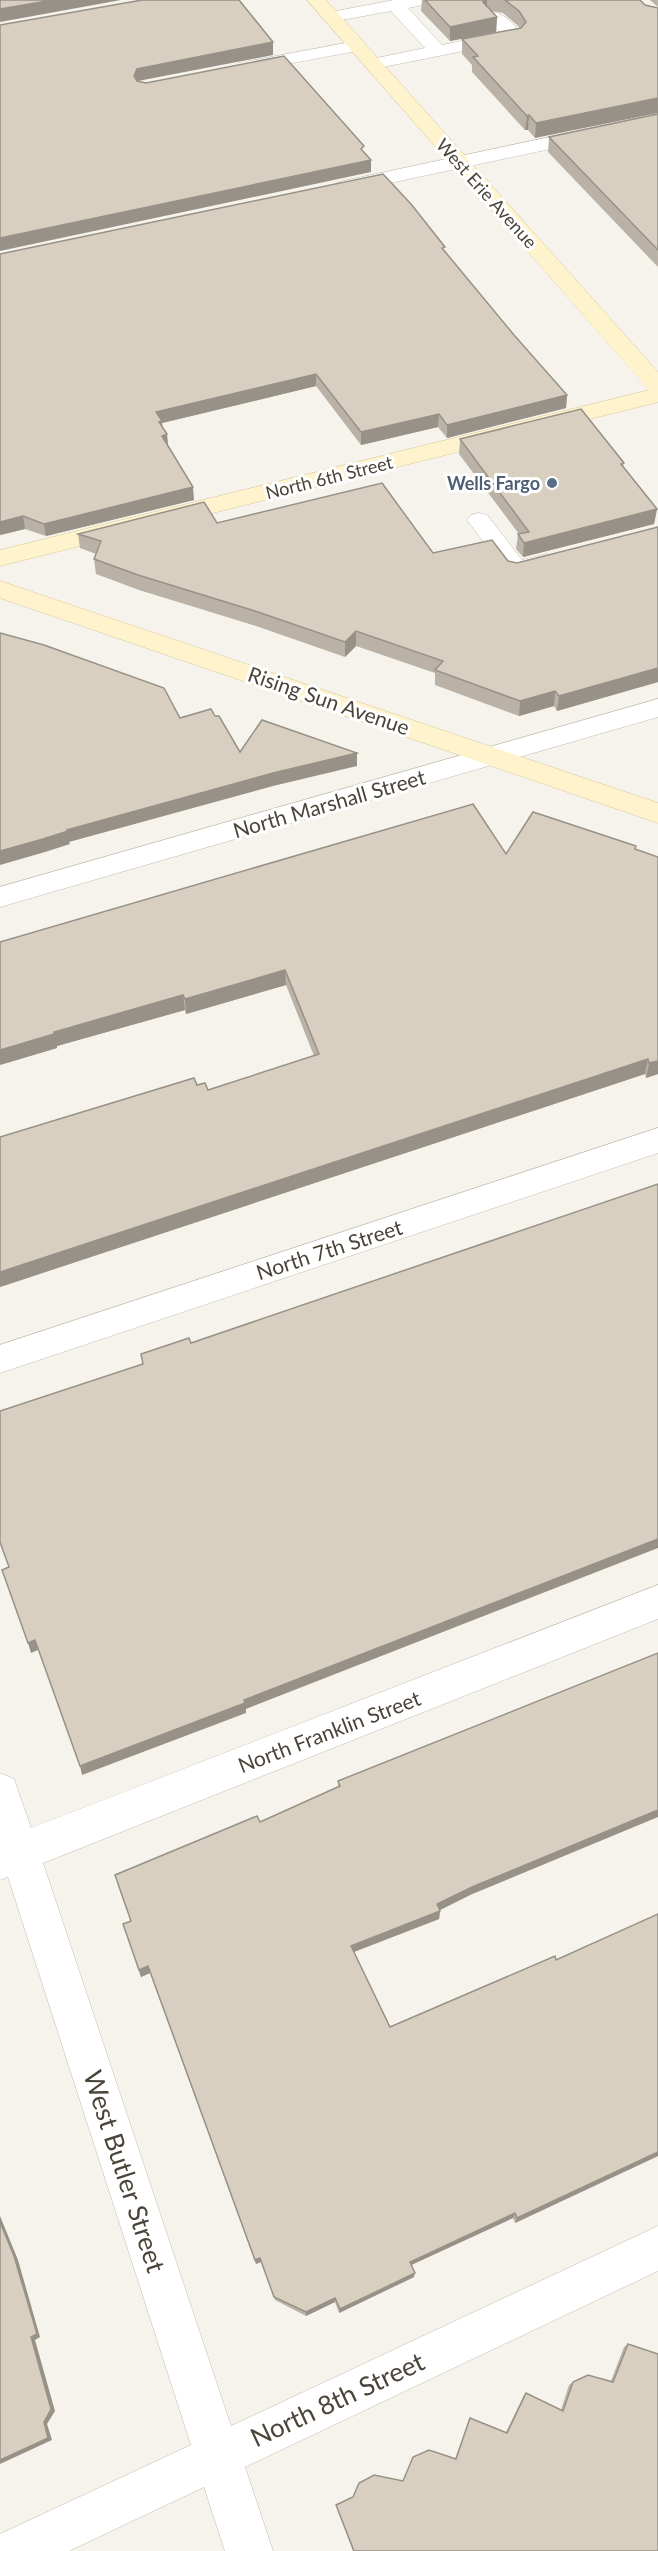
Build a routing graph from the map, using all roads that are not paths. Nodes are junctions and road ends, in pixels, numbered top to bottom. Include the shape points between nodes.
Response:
1 (316, 0) edge
2 (425, 3) edge
3 (395, 5) junction
4 (331, 17) junction
5 (484, 17) edge
6 (453, 32) edge
7 (356, 45) junction
8 (467, 45) junction
9 (438, 51) junction
10 (373, 64) junction
11 (225, 71) edge
12 (658, 120) edge
13 (459, 162) junction
14 (324, 191) edge
15 (658, 386) edge
16 (658, 395) edge
17 (479, 520) dead end
18 (571, 555) edge
19 (0, 558) edge
20 (0, 589) edge
21 (658, 708) edge
22 (493, 756) junction
23 (658, 813) edge
24 (0, 897) edge
25 (658, 1140) edge
26 (0, 1359) edge
27 (658, 1602) edge
28 (0, 1792) edge
29 (10, 1856) edge
30 (658, 2248) edge
31 (218, 2456) junction
32 (17, 2551) edge
33 (249, 2551) edge

1 - 4 street, West Erie Avenue
2 - 3 lane
3 - 4 lane
3 - 9 lane
4 - 7 street, West Erie Avenue
5 - 8 lane via 514,36
6 - 8 lane
7 - 10 street, West Erie Avenue
7 - 11 lane
8 - 9 lane
9 - 10 lane
10 - 13 street, West Erie Avenue
12 - 13 street
13 - 14 street
13 - 15 street, West Erie Avenue
16 - 19 street, North 6th Street
17 - 18 lane via 516,570
20 - 22 street, Rising Sun Avenue
21 - 22 street, North Marshall Street
22 - 23 street, Rising Sun Avenue
22 - 24 street, North Marshall Street
25 - 26 street, North 7th Street
27 - 29 street, North Franklin Street
28 - 29 street, West Butler Street
29 - 31 street, West Butler Street
30 - 31 street, North 8th Street
31 - 32 street, North 8th Street
31 - 33 street, West Butler Street

